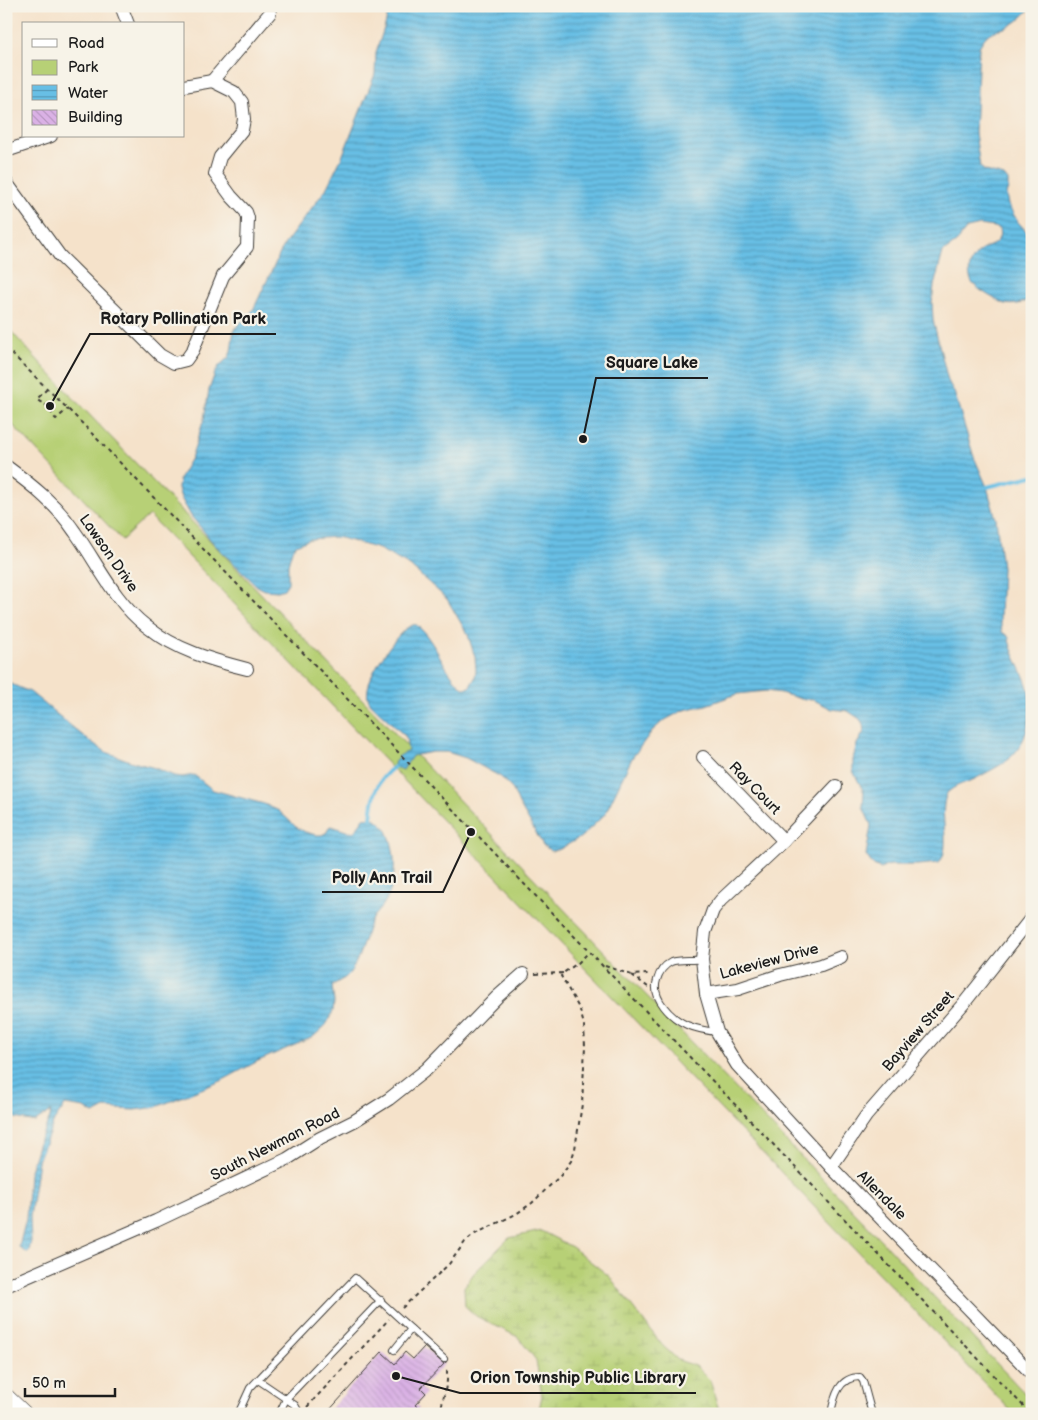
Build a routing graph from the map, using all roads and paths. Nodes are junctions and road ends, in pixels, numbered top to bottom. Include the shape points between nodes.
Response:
1 (121, 6) edge
2 (270, 13) dead end
3 (127, 22) edge
4 (212, 81) junction
5 (185, 86) edge
6 (45, 138) edge
7 (6, 151) edge
8 (6, 182) edge
9 (6, 348) edge
10 (47, 389) junction
11 (68, 409) junction
12 (6, 466) edge
13 (247, 668) dead end
14 (703, 757) dead end
15 (836, 786) dead end
16 (784, 841) junction
17 (1032, 917) edge
18 (589, 952) junction
19 (841, 957) dead end
20 (702, 959) junction
21 (603, 966) junction
22 (563, 973) junction
23 (523, 974) joint
24 (659, 974) junction
25 (632, 975) junction
26 (655, 992) junction
27 (706, 994) junction
28 (717, 1032) junction
29 (831, 1167) junction
30 (6, 1286) edge
31 (380, 1300) junction
32 (395, 1314) junction
33 (411, 1329) junction
34 (394, 1350) dead end
35 (444, 1359) joint
36 (1032, 1374) edge
37 (258, 1380) junction
38 (6, 1398) edge
39 (286, 1399) junction
40 (303, 1411) edge
41 (23, 1414) edge
42 (238, 1414) edge
43 (279, 1414) edge
44 (440, 1414) edge
45 (831, 1414) edge
46 (872, 1414) edge
47 (1031, 1414) edge

1 - 3 street
2 - 4 street
4 - 5 street
4 - 8 street via 234,92 242,102 242,130 220,157 215,174 246,212 247,247 223,276 186,360 174,364 160,355 60,256
6 - 7 street
9 - 10 path
10 - 11 path
10 - 11 path via 37,400 48,406 56,419
11 - 18 path
12 - 13 street, Lawson Drive via 60,512 116,595 146,626 180,648
14 - 16 street, Ray Court
15 - 16 street, Allendale
16 - 20 street, Allendale via 713,910
17 - 29 street, Bayview Street via 965,1002 866,1116
18 - 21 path
18 - 22 path
19 - 27 street, Lakeview Drive via 738,988
20 - 24 lane via 674,962 663,967
20 - 27 street, Allendale
21 - 25 path
21 - 47 path
22 - 23 path
22 - 32 path via 562,979 580,1010 585,1047 582,1104 571,1161 532,1203 475,1234 449,1264
23 - 30 street, South Newman Road via 427,1069 354,1122 269,1168
24 - 25 path
24 - 26 lane
25 - 26 path
26 - 28 lane via 666,1009 685,1024
27 - 28 street, Allendale
28 - 29 street, Allendale via 737,1065
29 - 36 street, Allendale
31 - 32 lane
31 - 37 lane via 354,1278
31 - 39 lane
32 - 33 lane
32 - 40 path
33 - 34 lane
33 - 35 lane
35 - 44 path via 448,1373
37 - 39 lane
37 - 42 lane via 250,1388
38 - 41 street
39 - 40 lane
39 - 43 lane
45 - 46 lane via 838,1387 853,1377 863,1381

